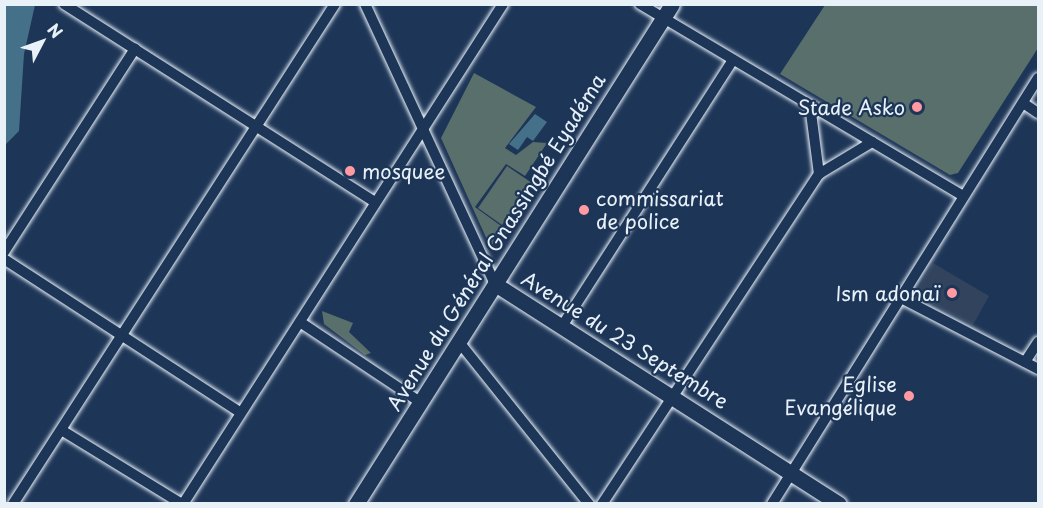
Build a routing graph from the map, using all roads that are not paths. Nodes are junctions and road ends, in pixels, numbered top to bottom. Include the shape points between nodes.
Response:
1 (64, 4) edge
2 (335, 4) edge
3 (364, 4) edge
4 (503, 4) edge
5 (640, 4) edge
6 (672, 4) edge
7 (663, 18) junction
8 (135, 49) junction
9 (732, 61) junction
10 (1038, 78) edge
11 (1023, 103) junction
12 (810, 105) junction
13 (1038, 113) edge
14 (254, 127) junction
15 (422, 133) junction
16 (872, 142) junction
17 (819, 174) junction
18 (962, 195) junction
19 (375, 202) junction
20 (4, 252) edge
21 (4, 259) edge
22 (495, 284) junction
23 (905, 300) junction
24 (300, 322) junction
25 (564, 323) junction
26 (121, 335) junction
27 (459, 342) junction
28 (1038, 342) edge
29 (1025, 362) junction
30 (1038, 369) edge
31 (674, 394) junction
32 (420, 402) junction
33 (240, 412) junction
34 (63, 431) junction
35 (793, 470) junction
36 (13, 504) edge
37 (182, 504) edge
38 (356, 504) edge
39 (588, 504) edge
40 (602, 504) edge
41 (772, 504) edge
42 (839, 504) edge

1 - 8 street
2 - 14 street
3 - 15 street, Avenue du 23 Septembre
4 - 15 street
5 - 7 street
6 - 7 main road, Avenue du Général Gnassingbé Eyadéma
7 - 9 street
7 - 22 main road, Avenue du Général Gnassingbé Eyadéma
8 - 14 street
8 - 20 street
9 - 12 street
9 - 25 street
10 - 11 street
11 - 13 street
11 - 18 street
12 - 16 street
12 - 17 street
14 - 19 street
14 - 26 street
15 - 19 street
15 - 22 street, Avenue du 23 Septembre
16 - 17 street
16 - 18 street
17 - 31 street
18 - 23 street
19 - 24 street
21 - 26 street
22 - 25 main road, Avenue du 23 Septembre
22 - 27 main road, Avenue du Général Gnassingbé Eyadéma
23 - 29 street
23 - 35 street
24 - 32 street
24 - 33 street
25 - 31 main road, Avenue du 23 Septembre
26 - 33 street
26 - 34 street
27 - 32 main road, Avenue du Général Gnassingbé Eyadéma
27 - 39 street
28 - 29 street
29 - 30 street
31 - 35 main road, Avenue du 23 Septembre
31 - 40 street
32 - 38 main road, Avenue du Général Gnassingbé Eyadéma
33 - 37 street
34 - 36 street
34 - 37 street
35 - 41 street
35 - 42 main road, Avenue du 23 Septembre

